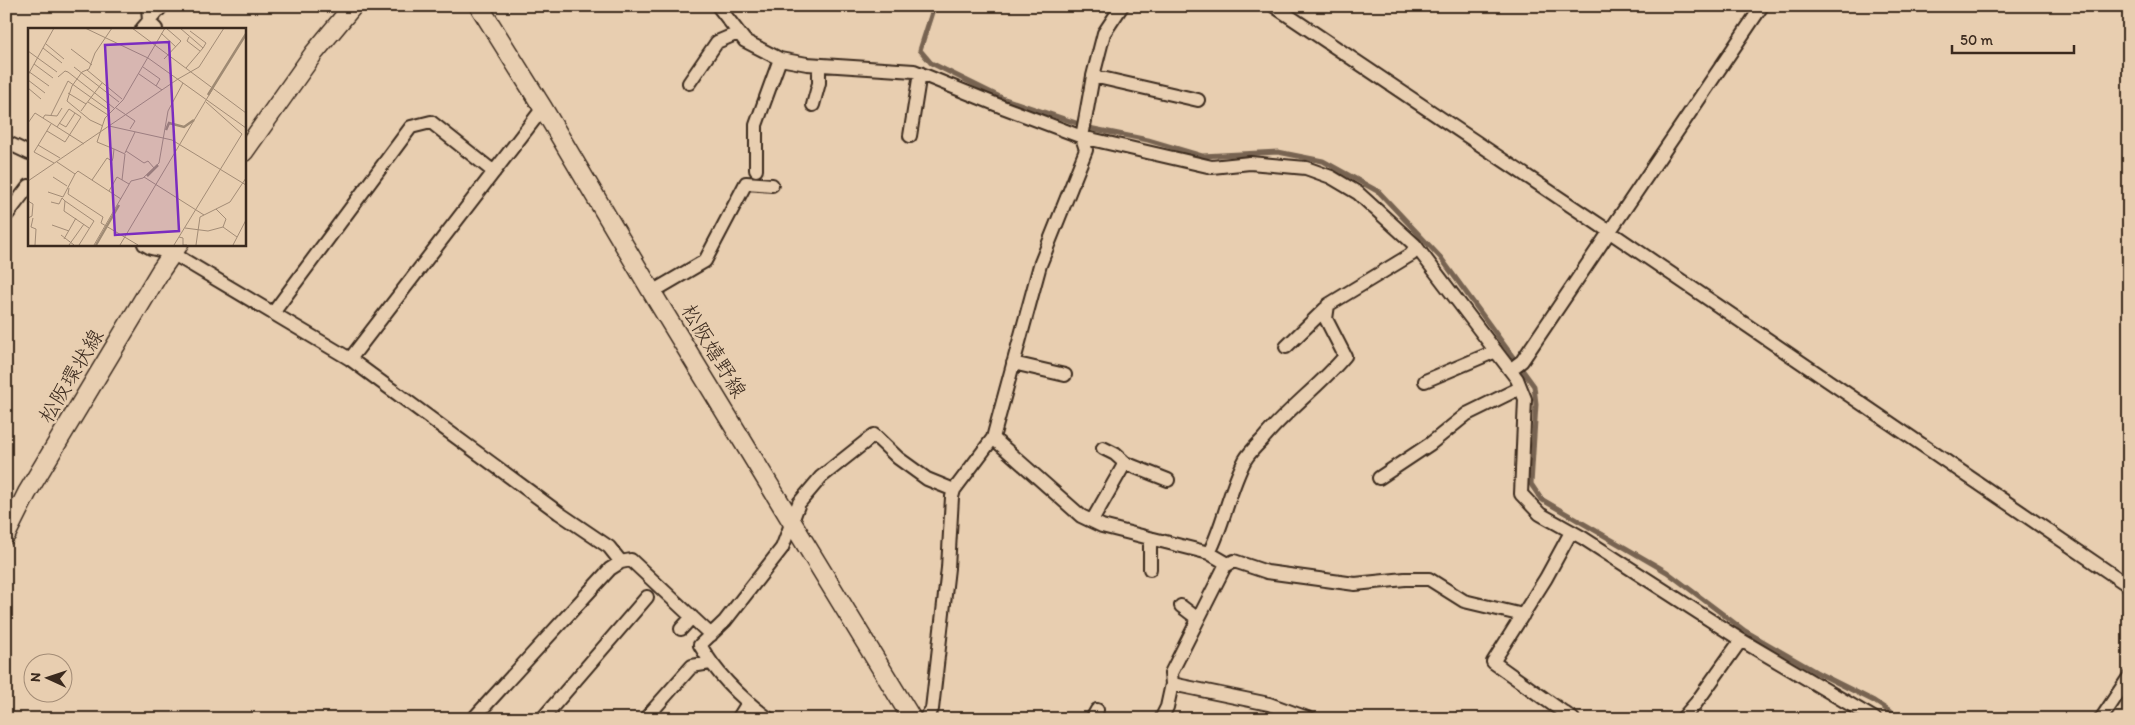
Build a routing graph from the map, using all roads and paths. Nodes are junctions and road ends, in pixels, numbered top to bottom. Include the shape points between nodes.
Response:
1 (148, 6) edge
2 (162, 6) edge
3 (353, 6) edge
4 (479, 6) edge
5 (718, 6) edge
6 (1122, 6) edge
7 (1274, 6) edge
8 (1762, 6) edge
9 (149, 26) edge
10 (738, 33) junction
11 (780, 59) junction
12 (819, 65) junction
13 (920, 73) junction
14 (1093, 76) junction
15 (690, 82) dead end
16 (1198, 100) dead end
17 (814, 105) dead end
18 (543, 108) junction
19 (910, 136) dead end
20 (1082, 137) junction
21 (6, 142) edge
22 (245, 151) edge
23 (28, 153) edge
24 (756, 170) dead end
25 (494, 172) junction
26 (772, 185) dead end
27 (28, 187) edge
28 (6, 216) edge
29 (1610, 232) junction
30 (146, 245) edge
31 (1415, 245) junction
32 (175, 248) edge
33 (652, 292) junction
34 (1328, 305) junction
35 (273, 313) junction
36 (1286, 347) dead end
37 (1496, 351) junction
38 (350, 359) junction
39 (1013, 362) junction
40 (1510, 370) junction
41 (1066, 374) dead end
42 (1425, 381) dead end
43 (1520, 388) junction
44 (993, 438) junction
45 (1103, 448) dead end
46 (1126, 463) junction
47 (1379, 478) dead end
48 (1168, 480) dead end
49 (954, 490) junction
50 (791, 522) junction
51 (1092, 522) junction
52 (1571, 532) junction
53 (6, 535) edge
54 (1150, 538) junction
55 (1209, 553) junction
56 (621, 562) junction
57 (1228, 564) junction
58 (1150, 569) dead end
59 (2129, 586) edge
60 (647, 597) dead end
61 (1181, 606) dead end
62 (1523, 615) junction
63 (692, 617) junction
64 (1198, 619) junction
65 (681, 629) dead end
66 (711, 635) junction
67 (1741, 640) junction
68 (710, 662) junction
69 (2129, 677) edge
70 (1172, 684) junction
71 (748, 703) junction
72 (473, 719) edge
73 (542, 719) edge
74 (645, 719) edge
75 (738, 719) edge
76 (769, 719) edge
77 (912, 719) edge
78 (925, 719) edge
79 (1161, 719) edge
80 (1310, 719) edge
81 (1573, 719) edge
82 (1682, 719) edge
83 (1875, 719) edge
84 (2101, 719) edge

1 - 9 street
2 - 9 street
3 - 22 main road via 314,52
4 - 18 main road, 松阪嬉野線
5 - 10 street
6 - 14 street via 1104,33
7 - 29 street
8 - 29 street
10 - 11 street via 745,41
10 - 15 street via 717,42
11 - 12 street
11 - 24 street via 756,125
12 - 13 street
12 - 17 street
13 - 19 street
13 - 20 street
14 - 16 street
14 - 20 street
18 - 25 street
18 - 33 main road, 松阪嬉野線
20 - 31 street via 1212,167 1250,163 1306,168 1358,193
20 - 39 street via 1086,150 1040,265
21 - 23 street
25 - 35 street via 430,122 411,127
25 - 38 street
26 - 33 street via 746,183 705,261
27 - 28 street
29 - 40 street via 1522,361
29 - 59 street
30 - 32 street
31 - 34 street via 1412,254
31 - 37 street
32 - 35 street
32 - 53 main road, 松阪環状線 via 27,493
33 - 50 main road, 松阪嬉野線
34 - 36 street
34 - 55 street via 1326,319 1345,356 1280,418 1245,459 1228,496
35 - 38 street
37 - 40 street
37 - 42 street
38 - 56 street via 609,547
39 - 41 street
39 - 44 street
40 - 43 street
43 - 47 street via 1467,414
43 - 52 street via 1525,399 1521,494 1540,514
44 - 49 street
44 - 51 street via 1081,516
45 - 46 street
46 - 48 street
46 - 51 street
49 - 50 street via 927,479 874,436 821,477 799,503
49 - 78 street via 932,709
50 - 66 street via 782,548
50 - 77 main road, 松阪嬉野線
51 - 54 street
52 - 62 street
52 - 67 street
54 - 55 street
54 - 58 street
55 - 57 street
56 - 63 street via 631,560
56 - 72 street via 610,568
57 - 62 street via 1234,561 1267,572 1355,584 1405,578 1429,579 1464,601
57 - 64 street
60 - 73 street
61 - 64 street
62 - 81 street via 1493,662
63 - 65 street
63 - 66 street
64 - 70 street via 1171,673
66 - 68 street via 700,645
67 - 82 street
67 - 83 street
68 - 71 street
68 - 74 street via 692,666
69 - 84 street
70 - 79 street
70 - 80 street via 1269,704
71 - 75 street
71 - 76 street

